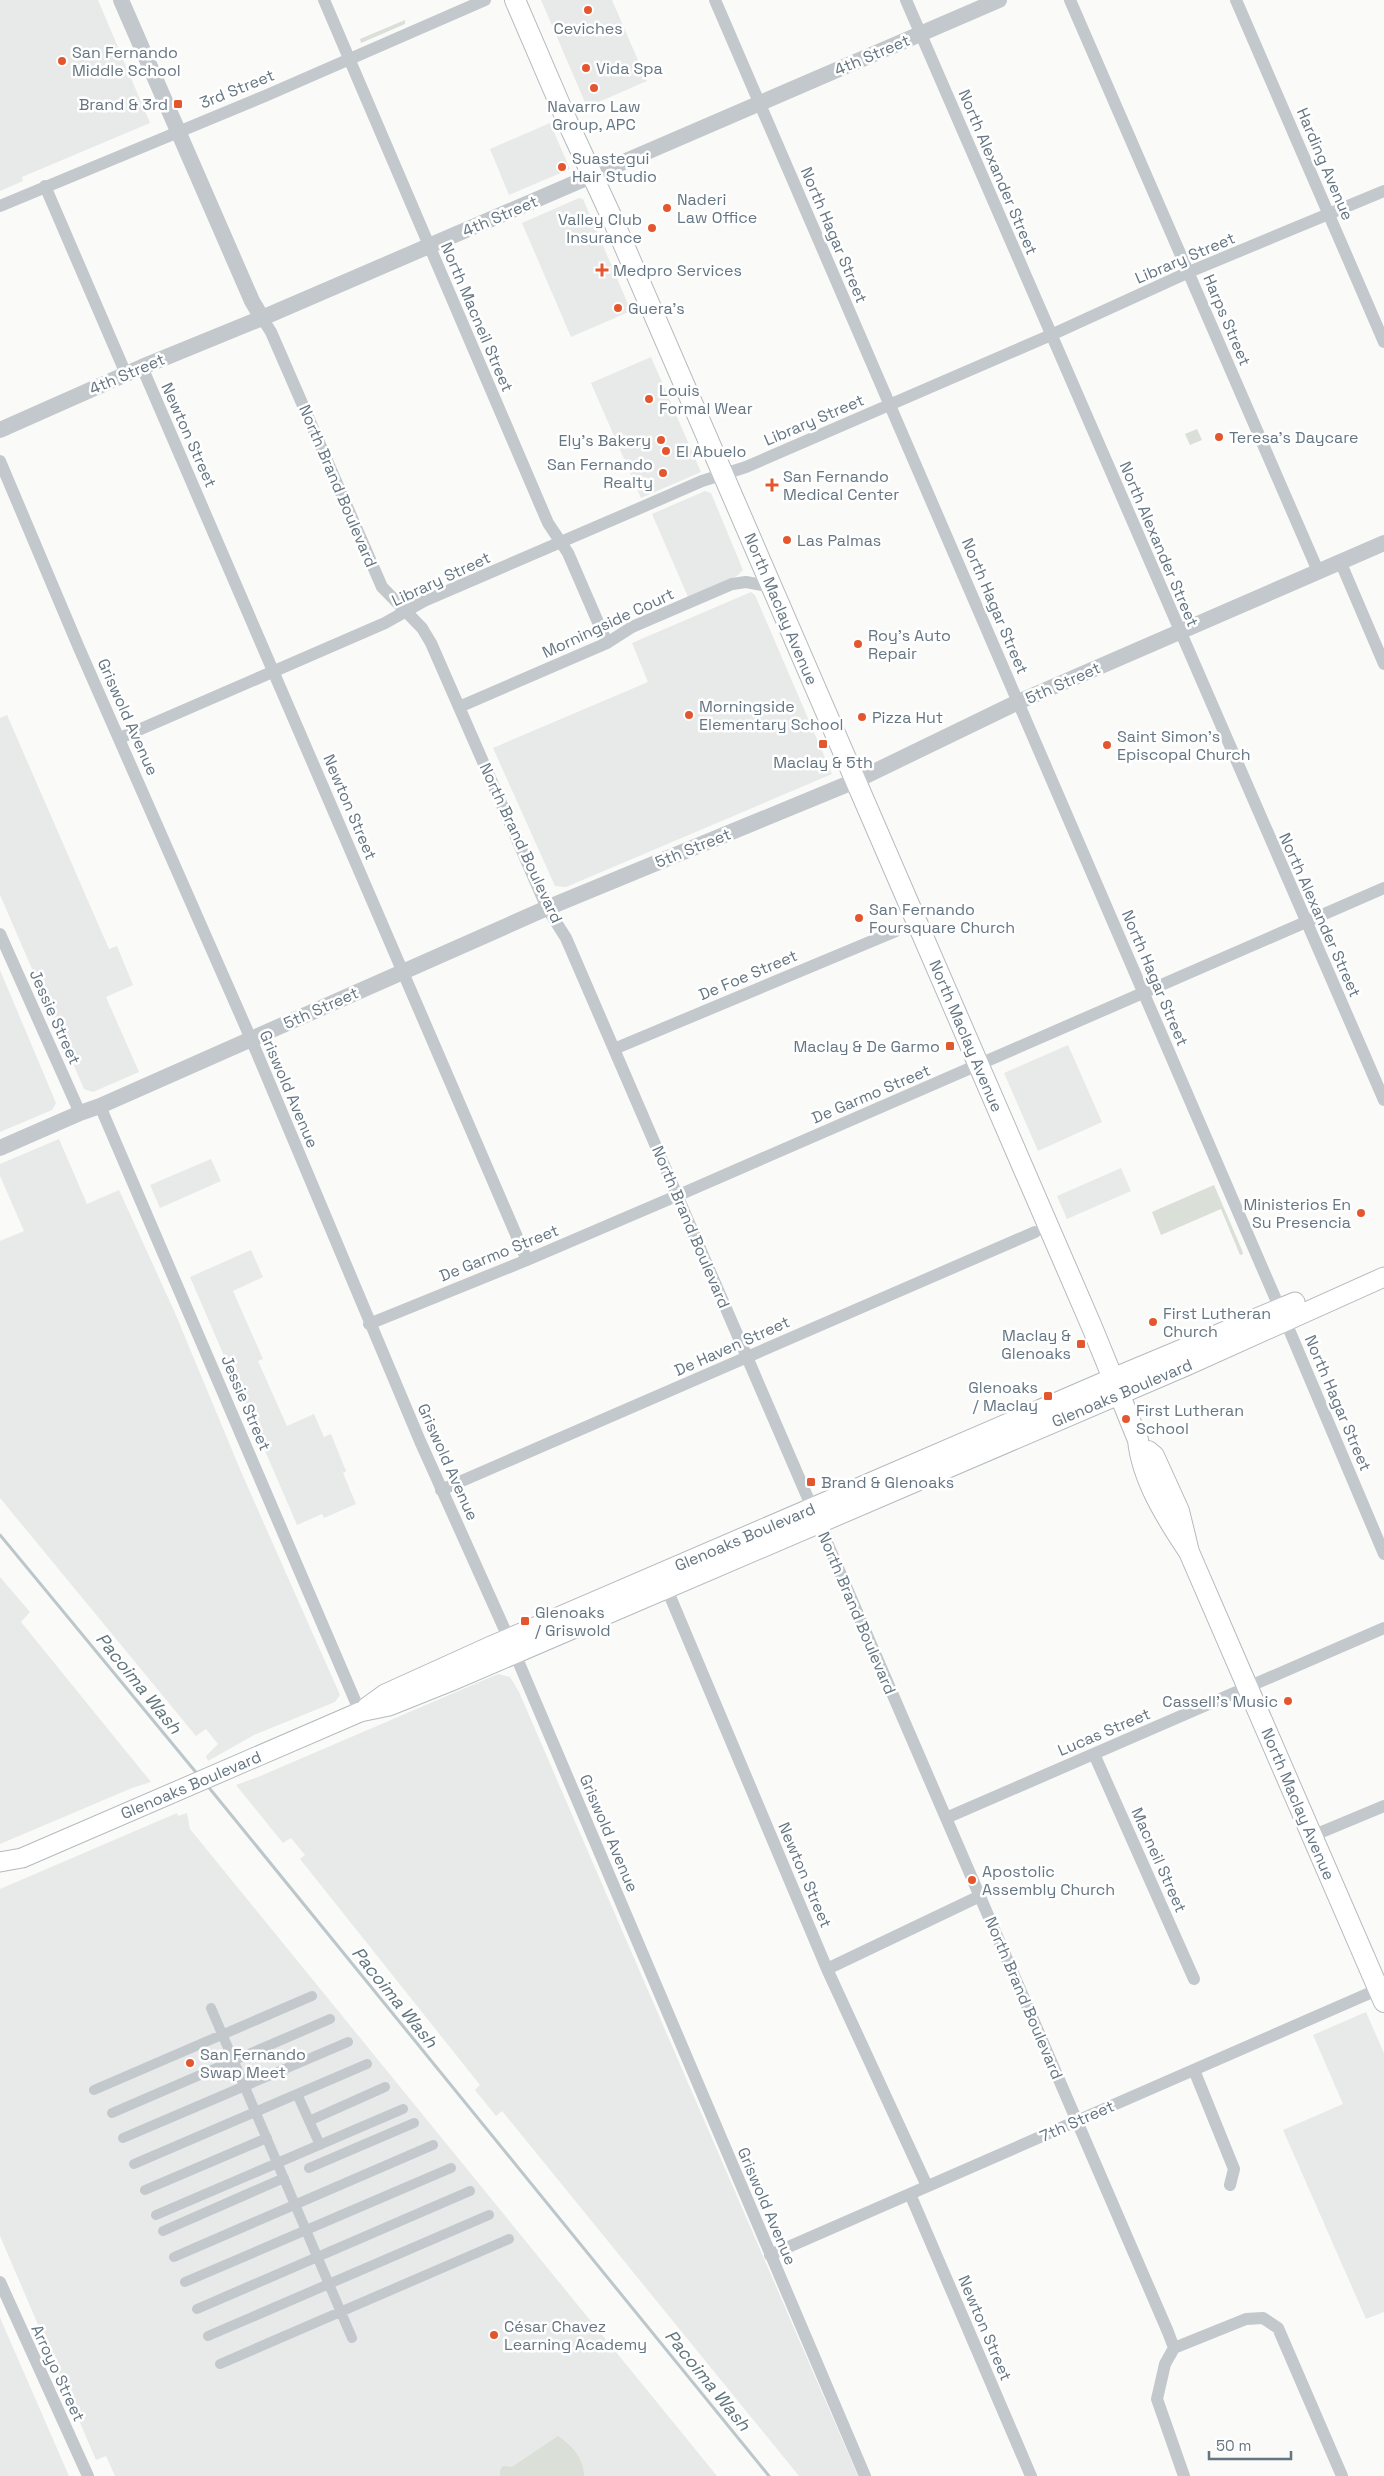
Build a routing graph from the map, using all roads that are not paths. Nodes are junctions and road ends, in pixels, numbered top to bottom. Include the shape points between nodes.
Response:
1 (121, 0) edge
2 (324, 0) edge
3 (485, 0) edge
4 (515, 0) edge
5 (714, 0) edge
6 (906, 0) edge
7 (999, 0) edge
8 (1070, 0) edge
9 (1236, 0) edge
10 (920, 34) junction
11 (349, 59) junction
12 (759, 104) junction
13 (177, 131) junction
14 (592, 176) junction
15 (45, 186) junction
16 (1384, 192) edge
17 (0, 206) edge
18 (1329, 215) junction
19 (429, 246) junction
20 (1189, 272) junction
21 (262, 318) junction
22 (1051, 335) junction
23 (1384, 342) edge
24 (142, 367) junction
25 (126, 374) junction
26 (889, 404) junction
27 (0, 430) edge
28 (0, 461) edge
29 (723, 474) junction
30 (561, 542) junction
31 (1384, 543) edge
32 (1340, 562) junction
33 (1318, 571) junction
34 (773, 587) junction
35 (405, 612) junction
36 (1179, 632) junction
37 (607, 643) junction
38 (1384, 664) edge
39 (274, 671) junction
40 (1018, 702) junction
41 (459, 707) junction
42 (120, 738) junction
43 (855, 781) junction
44 (1384, 888) edge
45 (547, 908) junction
46 (1306, 923) junction
47 (896, 931) dead end
48 (0, 934) edge
49 (403, 971) junction
50 (1144, 993) junction
51 (251, 1039) junction
52 (614, 1049) junction
53 (978, 1066) junction
54 (1384, 1100) edge
55 (100, 1106) junction
56 (80, 1113) junction
57 (0, 1148) edge
58 (677, 1195) junction
59 (1035, 1232) dead end
60 (527, 1260) junction
61 (1384, 1264) edge
62 (1384, 1277) edge
63 (1283, 1314) junction
64 (369, 1324) junction
65 (747, 1357) junction
66 (1116, 1386) junction
67 (441, 1490) junction
68 (815, 1516) junction
69 (1384, 1554) edge
70 (664, 1581) junction
71 (1384, 1628) edge
72 (512, 1646) junction
73 (1248, 1687) junction
74 (360, 1712) junction
75 (1094, 1754) junction
76 (1384, 1806) edge
77 (946, 1818) junction
78 (1312, 1836) junction
79 (22, 1858) junction
80 (0, 1862) edge
81 (0, 1873) edge
82 (980, 1896) junction
83 (827, 1969) junction
84 (1194, 1979) dead end
85 (1382, 1993) edge
86 (312, 1996) dead end
87 (211, 2008) dead end
88 (330, 2019) dead end
89 (223, 2034) junction
90 (348, 2042) dead end
91 (234, 2061) junction
92 (367, 2064) dead end
93 (1194, 2070) junction
94 (245, 2086) junction
95 (385, 2087) dead end
96 (94, 2090) dead end
97 (297, 2094) junction
98 (403, 2109) dead end
99 (256, 2112) junction
100 (112, 2113) dead end
101 (309, 2121) junction
102 (1077, 2121) junction
103 (414, 2122) dead end
104 (123, 2138) dead end
105 (267, 2138) junction
106 (320, 2145) junction
107 (433, 2145) dead end
108 (134, 2164) dead end
109 (278, 2164) junction
110 (309, 2168) dead end
111 (451, 2168) dead end
112 (284, 2178) junction
113 (927, 2186) junction
114 (1230, 2186) dead end
115 (145, 2190) dead end
116 (470, 2191) dead end
117 (910, 2194) junction
118 (295, 2204) junction
119 (156, 2215) dead end
120 (489, 2215) dead end
121 (306, 2230) junction
122 (163, 2231) dead end
123 (509, 2239) dead end
124 (770, 2255) junction
125 (174, 2257) dead end
126 (318, 2257) junction
127 (0, 2282) edge
128 (185, 2282) dead end
129 (329, 2284) junction
130 (197, 2309) dead end
131 (341, 2312) junction
132 (208, 2336) dead end
133 (352, 2338) dead end
134 (1174, 2348) junction
135 (220, 2364) dead end
136 (88, 2476) edge
137 (865, 2476) edge
138 (1031, 2476) edge
139 (1184, 2476) edge
140 (1342, 2476) edge

1 - 13 street, North Brand Boulevard
2 - 11 street, North Macneil Street
3 - 11 street, 3rd Street
4 - 14 main road, North Maclay Avenue
5 - 12 street, North Hagar Street
6 - 10 street, North Alexander Street
7 - 10 street, 4th Street
8 - 20 street, Harps Street
9 - 18 street, Harding Avenue
10 - 12 street, 4th Street
10 - 22 street, North Alexander Street
11 - 13 street, 3rd Street
11 - 19 street, North Macneil Street
12 - 14 street, 4th Street
12 - 26 street, North Hagar Street
13 - 15 street, 3rd Street
13 - 21 street, North Brand Boulevard
14 - 19 street, 4th Street
14 - 29 main road, North Maclay Avenue
15 - 17 street, 3rd Street
15 - 25 street
16 - 18 street, Library Street
18 - 20 street, Library Street
18 - 23 street, Harding Avenue
19 - 21 street, 4th Street
19 - 30 street, North Macneil Street via 548,523
20 - 22 street, Library Street
20 - 33 street, Harps Street
21 - 24 street, 4th Street
21 - 35 street, North Brand Boulevard via 382,586
22 - 26 street, Library Street
22 - 36 street, North Alexander Street
24 - 25 street, 4th Street
24 - 39 street, Newton Street
25 - 27 street, 4th Street
26 - 29 street, Library Street
26 - 40 street, North Hagar Street
28 - 42 street, Griswold Avenue
29 - 30 street, Library Street
29 - 34 main road, North Maclay Avenue
30 - 35 street, Library Street
30 - 37 street, North Macneil Street
31 - 32 street, 5th Street
32 - 33 street, 5th Street
32 - 38 street
33 - 36 street, 5th Street
34 - 37 street, Morningside Court via 746,582 732,584 632,627
34 - 43 main road, North Maclay Avenue
35 - 39 street, Library Street
35 - 41 street, North Brand Boulevard via 431,642
36 - 40 street, 5th Street
36 - 46 street, North Alexander Street
37 - 41 street, Morningside Court
39 - 42 street, Library Street
39 - 49 street, Newton Street
40 - 43 street, 5th Street
40 - 50 street, North Hagar Street
41 - 45 street, North Brand Boulevard
42 - 51 street, Griswold Avenue
43 - 45 street, 5th Street
43 - 53 main road, North Maclay Avenue
44 - 46 street, De Garmo Street
45 - 49 street, 5th Street
45 - 52 street, North Brand Boulevard via 566,938
46 - 50 street, De Garmo Street
46 - 54 street, North Alexander Street
47 - 52 street, De Foe Street
48 - 56 street, Jessie Street
49 - 51 street, 5th Street
49 - 60 street, Newton Street
50 - 53 street, De Garmo Street
50 - 63 street, North Hagar Street
51 - 55 street, 5th Street
51 - 64 street, Griswold Avenue
52 - 58 street, North Brand Boulevard
53 - 58 street, De Garmo Street
53 - 66 main road, North Maclay Avenue
55 - 56 street, 5th Street
55 - 74 street, Jessie Street
56 - 57 street, 5th Street
58 - 60 street, De Garmo Street
58 - 65 street, North Brand Boulevard
59 - 65 street, De Haven Street
60 - 64 street, De Garmo Street
61 - 63 main road, Glenoaks Boulevard
62 - 63 main road, Glenoaks Boulevard
63 - 66 main road, Glenoaks Boulevard
63 - 69 street, North Hagar Street
64 - 67 street, Griswold Avenue
65 - 67 street, De Haven Street
65 - 68 street, North Brand Boulevard
66 - 68 main road, Glenoaks Boulevard
66 - 73 main road, North Maclay Avenue via 1138,1440 1154,1456 1179,1511 1189,1552
67 - 72 street, Griswold Avenue
68 - 70 main road, Glenoaks Boulevard
68 - 77 street, North Brand Boulevard
70 - 72 main road, Glenoaks Boulevard
70 - 83 street, Newton Street
71 - 73 street, Lucas Street
72 - 74 main road, Glenoaks Boulevard via 389,1706
72 - 124 street, Griswold Avenue
73 - 75 street, Lucas Street
73 - 78 main road, North Maclay Avenue
74 - 79 main road, Glenoaks Boulevard
75 - 77 street, Lucas Street
75 - 84 street, Macneil Street
76 - 78 street
77 - 82 street, North Brand Boulevard
78 - 85 main road, North Maclay Avenue
79 - 80 main road, Glenoaks Boulevard
79 - 81 main road, Glenoaks Boulevard
82 - 83 street
82 - 102 street, North Brand Boulevard
83 - 113 street, Newton Street
85 - 93 street, 7th Street
86 - 89 street
87 - 89 street
88 - 91 street
89 - 91 street
89 - 96 street
90 - 94 street
91 - 94 street
91 - 100 street
92 - 97 street
93 - 102 street, 7th Street
93 - 114 street via 1234,2169
94 - 99 street
94 - 104 street
95 - 101 street
97 - 99 street
97 - 101 street
98 - 106 street
99 - 105 street
99 - 108 street
101 - 106 street
102 - 113 street, 7th Street
102 - 134 street, North Brand Boulevard
103 - 110 street
105 - 109 street
105 - 115 street
106 - 109 street
107 - 118 street
109 - 112 street
109 - 119 street
111 - 121 street
112 - 118 street
112 - 122 street
113 - 117 street, 7th Street
116 - 126 street
117 - 124 street, 7th Street
117 - 138 street, Newton Street
118 - 121 street
118 - 125 street
120 - 129 street
121 - 126 street
121 - 128 street
123 - 131 street
124 - 137 street, Griswold Avenue
126 - 129 street
126 - 130 street
127 - 136 street, Arroyo Street
129 - 131 street
129 - 132 street
131 - 133 street
131 - 135 street
134 - 139 street via 1165,2364 1157,2399
134 - 140 street via 1246,2319 1263,2318 1278,2328

